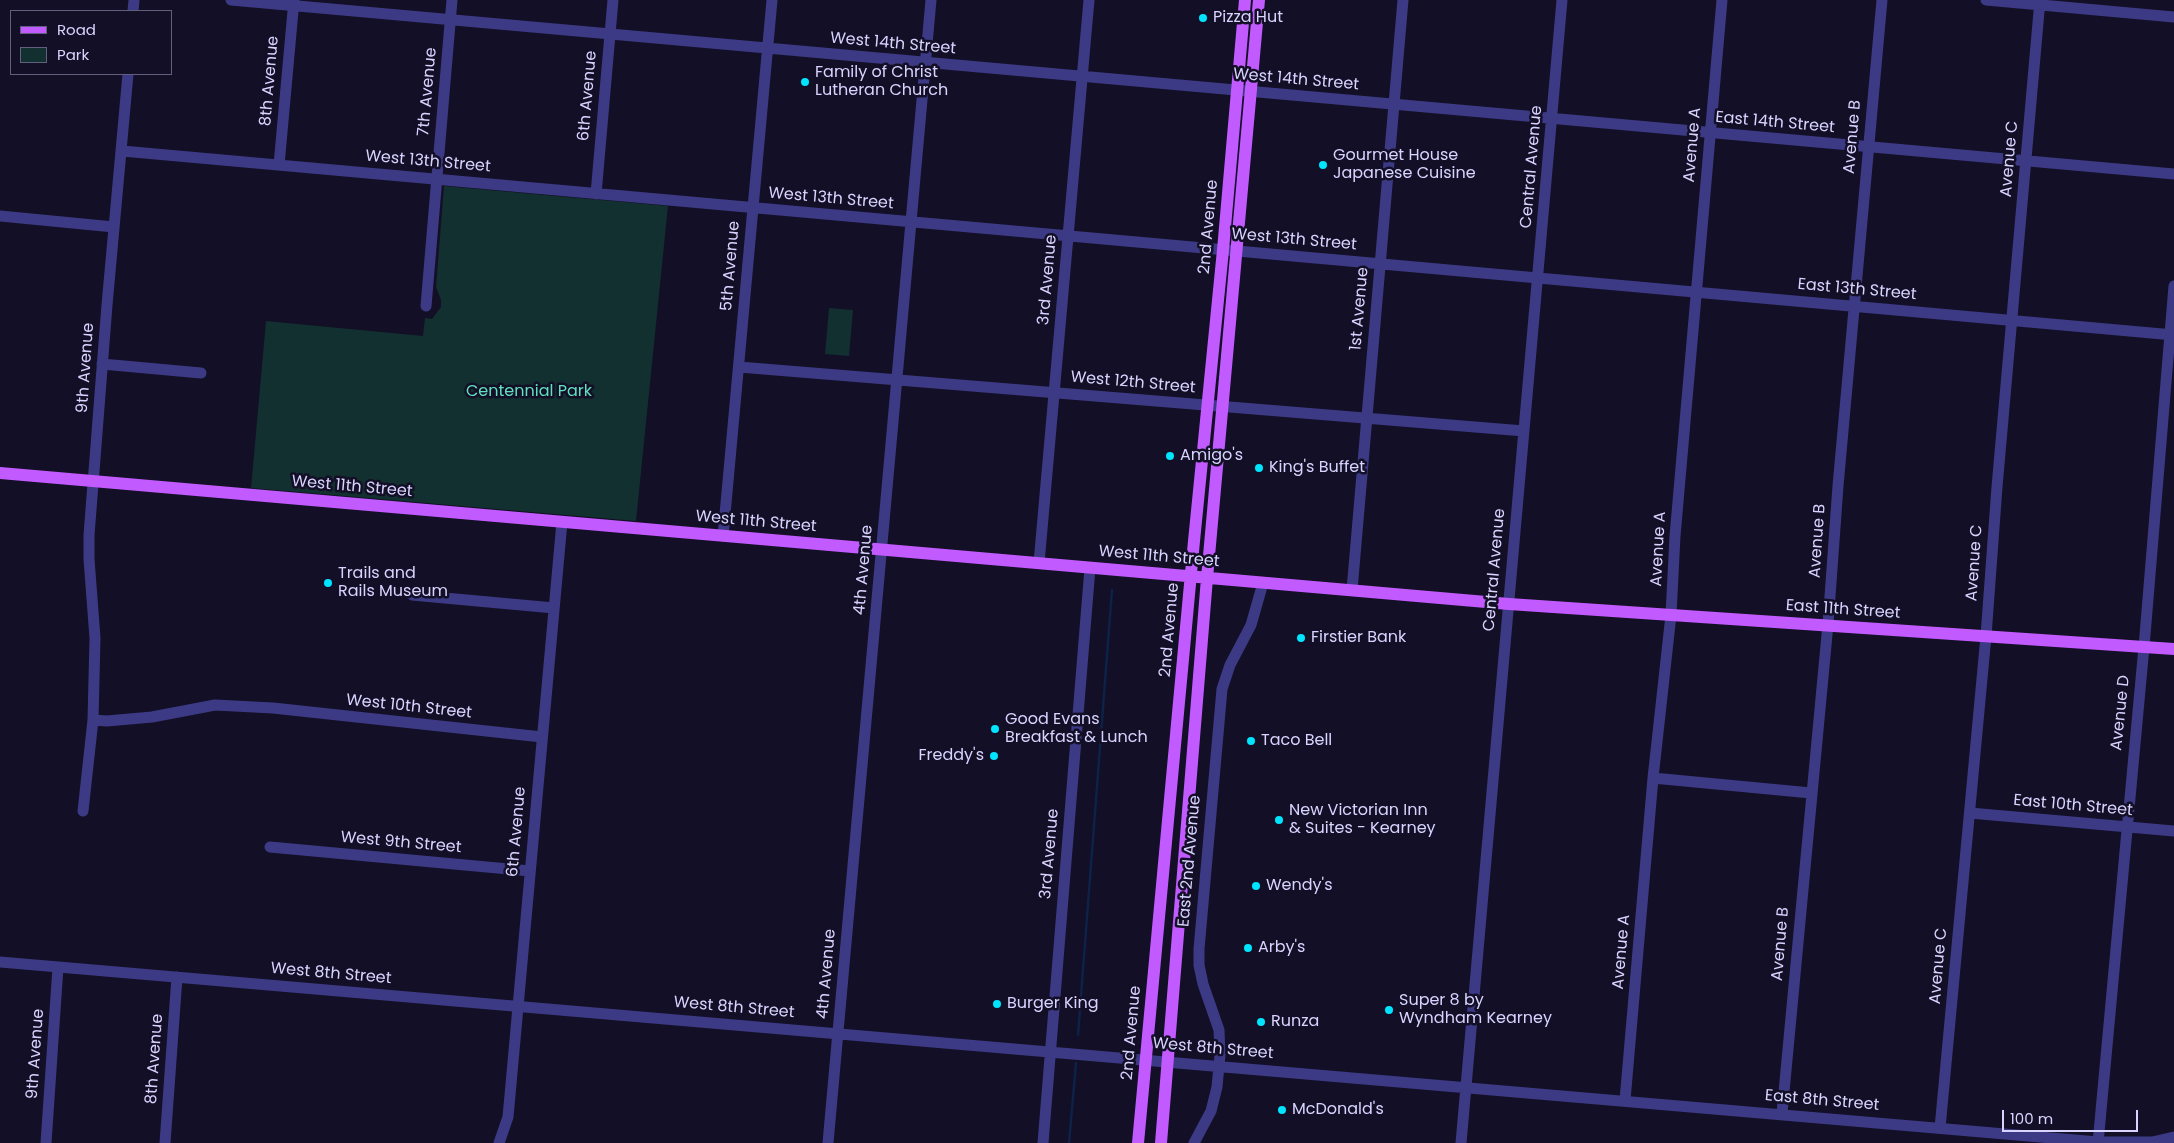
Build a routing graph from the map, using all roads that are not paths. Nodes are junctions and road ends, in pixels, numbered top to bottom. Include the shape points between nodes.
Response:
1 (231, 0) edge
2 (452, 0) edge
3 (613, 0) edge
4 (772, 0) edge
5 (931, 0) edge
6 (1089, 0) edge
7 (1245, 0) edge
8 (1259, 0) edge
9 (1404, 0) edge
10 (1562, 0) edge
11 (1722, 0) edge
12 (1882, 0) edge
13 (1986, 0) edge
14 (2040, 2) edge
15 (294, 3) edge
16 (2174, 17) edge
17 (450, 20) junction
18 (610, 34) junction
19 (768, 49) junction
20 (925, 63) junction
21 (128, 75) edge
22 (1082, 77) junction
23 (1236, 91) junction
24 (1251, 93) junction
25 (1394, 106) junction
26 (1552, 120) junction
27 (1710, 134) junction
28 (1868, 148) junction
29 (122, 151) junction
30 (2026, 162) junction
31 (279, 165) junction
32 (2174, 174) edge
33 (437, 180) junction
34 (596, 194) junction
35 (753, 208) junction
36 (0, 216) edge
37 (911, 222) junction
38 (114, 226) junction
39 (1068, 236) junction
40 (1230, 251) junction
41 (1380, 264) junction
42 (1538, 279) junction
43 (2174, 286) edge
44 (1696, 293) junction
45 (426, 306) dead end
46 (1854, 306) junction
47 (2012, 320) junction
48 (2172, 334) edge
49 (102, 364) junction
50 (738, 367) junction
51 (201, 373) dead end
52 (897, 380) junction
53 (1054, 392) junction
54 (1207, 405) junction
55 (1222, 406) junction
56 (1367, 418) junction
57 (1524, 431) junction
58 (0, 473) edge
59 (94, 481) junction
60 (562, 522) junction
61 (723, 536) junction
62 (882, 550) junction
63 (1039, 563) junction
64 (1090, 568) junction
65 (1191, 576) junction
66 (1207, 578) junction
67 (1263, 583) junction
68 (1352, 590) junction
69 (412, 595) dead end
70 (1509, 604) junction
71 (554, 608) junction
72 (1671, 615) junction
73 (1828, 624) junction
74 (1986, 636) junction
75 (2144, 647) junction
76 (2174, 649) edge
77 (93, 720) junction
78 (542, 737) junction
79 (1653, 778) junction
80 (1811, 793) junction
81 (83, 811) dead end
82 (1970, 813) junction
83 (2126, 827) junction
84 (2174, 831) edge
85 (270, 847) dead end
86 (530, 871) junction
87 (0, 962) edge
88 (58, 967) junction
89 (177, 977) junction
90 (518, 1006) junction
91 (838, 1033) junction
92 (1050, 1051) junction
93 (1146, 1059) junction
94 (1167, 1061) junction
95 (1219, 1066) junction
96 (1466, 1087) junction
97 (1625, 1100) junction
98 (1782, 1114) junction
99 (1940, 1128) junction
100 (2174, 1137) edge
101 (2098, 1142) edge
102 (46, 1143) edge
103 (165, 1143) edge
104 (499, 1143) edge
105 (828, 1143) edge
106 (1043, 1143) edge
107 (1138, 1143) edge
108 (1161, 1143) edge
109 (1194, 1143) edge
110 (1461, 1143) edge

1 - 15 street, West 14th Street
2 - 17 street, 7th Avenue
3 - 18 street, 6th Avenue
4 - 19 street, 5th Avenue
5 - 20 street, 4th Avenue
6 - 22 street, 3rd Avenue
7 - 23 main road, 2nd Avenue
8 - 24 main road, 2nd Avenue
9 - 25 street, 1st Avenue
10 - 26 street, Central Avenue
11 - 27 street, Avenue A
12 - 28 street, Avenue B
13 - 14 street
14 - 16 street
14 - 30 street, Avenue C
15 - 17 street, West 14th Street
15 - 31 street, 8th Avenue
17 - 18 street, West 14th Street
17 - 33 street, 7th Avenue
18 - 19 street, West 14th Street
18 - 34 street, 6th Avenue
19 - 20 street, West 14th Street
19 - 35 street, 5th Avenue
20 - 22 street, West 14th Street
20 - 37 street, 4th Avenue
21 - 29 street, 9th Avenue
22 - 23 street, West 14th Street
22 - 39 street, 3rd Avenue
23 - 24 street, West 14th Street
23 - 40 main road, 2nd Avenue
24 - 25 street, West 14th Street
24 - 40 main road, 2nd Avenue
25 - 26 street, West 14th Street
25 - 41 street, 1st Avenue
26 - 27 street, East 14th Street
26 - 42 street, Central Avenue
27 - 28 street, East 14th Street
27 - 44 street, Avenue A
28 - 30 street, East 14th Street
28 - 46 street, Avenue B
29 - 31 street, West 13th Street
29 - 38 street, 9th Avenue
30 - 32 street, East 14th Street
30 - 47 street, Avenue C
31 - 33 street, West 13th Street
33 - 34 street, West 13th Street
33 - 45 street, 7th Avenue
34 - 35 street, West 13th Street
35 - 37 street, West 13th Street
35 - 50 street, 5th Avenue
36 - 38 street
37 - 39 street, West 13th Street
37 - 52 street, 4th Avenue
38 - 49 street, 9th Avenue
39 - 40 street, West 13th Street
39 - 53 street, 3rd Avenue
40 - 41 street, West 13th Street
40 - 54 main road, 2nd Avenue
40 - 55 main road, 2nd Avenue
41 - 42 street, West 13th Street
41 - 56 street, 1st Avenue
42 - 44 street, East 13th Street
42 - 57 street, Central Avenue
43 - 48 street, Avenue D
44 - 46 street, East 13th Street
44 - 72 street, Avenue A
46 - 47 street, East 13th Street
46 - 73 street, Avenue B
47 - 48 street, East 13th Street
47 - 74 street, Avenue C
48 - 75 street, Avenue D
49 - 51 street
49 - 59 street, 9th Avenue
50 - 52 street, West 12th Street
50 - 61 street, 5th Avenue
52 - 53 street, West 12th Street
52 - 62 street, 4th Avenue
53 - 54 street, West 12th Street
53 - 63 street, 3rd Avenue
54 - 55 street, West 12th Street
54 - 65 main road, 2nd Avenue
55 - 56 street, West 12th Street
55 - 66 main road, 2nd Avenue
56 - 57 street, West 12th Street
56 - 68 street, 1st Avenue
57 - 70 street, Central Avenue
58 - 59 main road, West 11th Street
59 - 60 main road, West 11th Street
59 - 77 street, 9th Avenue via 89,558 95,638
60 - 61 main road, West 11th Street
60 - 71 street, 6th Avenue
61 - 62 main road, West 11th Street
62 - 63 main road, West 11th Street
62 - 91 street, 4th Avenue
63 - 64 main road, West 11th Street
64 - 65 main road, West 11th Street
64 - 92 street, 3rd Avenue
65 - 66 main road, West 11th Street
65 - 93 main road, 2nd Avenue
66 - 67 main road, West 11th Street
66 - 94 main road, 2nd Avenue
67 - 68 main road, West 11th Street
67 - 95 street, East 2nd Avenue via 1252,625 1230,664 1222,689 1199,949 1203,984 1219,1030
68 - 70 main road, West 11th Street
69 - 71 street
70 - 72 main road, East 11th Street
70 - 96 street, Central Avenue
71 - 78 street, 6th Avenue
72 - 73 main road, East 11th Street
72 - 79 street, Avenue A
73 - 74 main road, East 11th Street
73 - 80 street, Avenue B
74 - 75 main road, East 11th Street
74 - 82 street, Avenue C
75 - 76 main road, East 11th Street
75 - 83 street, Avenue D
77 - 78 street, West 10th Street via 152,717 215,705 273,708
77 - 81 street, 9th Avenue
78 - 86 street, 6th Avenue
79 - 80 street
79 - 97 street, Avenue A
80 - 98 street, Avenue B
82 - 83 street, East 10th Street
82 - 99 street, Avenue C
83 - 84 street, East 10th Street
83 - 101 street, Avenue D
85 - 86 street, West 9th Street
86 - 90 street, 6th Avenue
87 - 88 street, West 8th Street
88 - 89 street, West 8th Street
88 - 102 street, 9th Avenue
89 - 90 street, West 8th Street
89 - 103 street, 8th Avenue
90 - 91 street, West 8th Street
90 - 104 street, 6th Avenue via 508,1118
91 - 92 street, West 8th Street
91 - 105 street, 4th Avenue
92 - 93 street, West 8th Street
92 - 106 street, 3rd Avenue
93 - 94 street, West 8th Street
93 - 107 main road, 2nd Avenue
94 - 95 street, West 8th Street
94 - 108 main road, 2nd Avenue
95 - 96 street, West 8th Street
95 - 109 street, East 2nd Avenue via 1211,1111
96 - 97 street, East 8th Street
96 - 110 street, Central Avenue
97 - 98 street, East 8th Street
98 - 99 street, East 8th Street
99 - 101 street, East 8th Street
100 - 101 street, East 8th Street via 2152,1142

